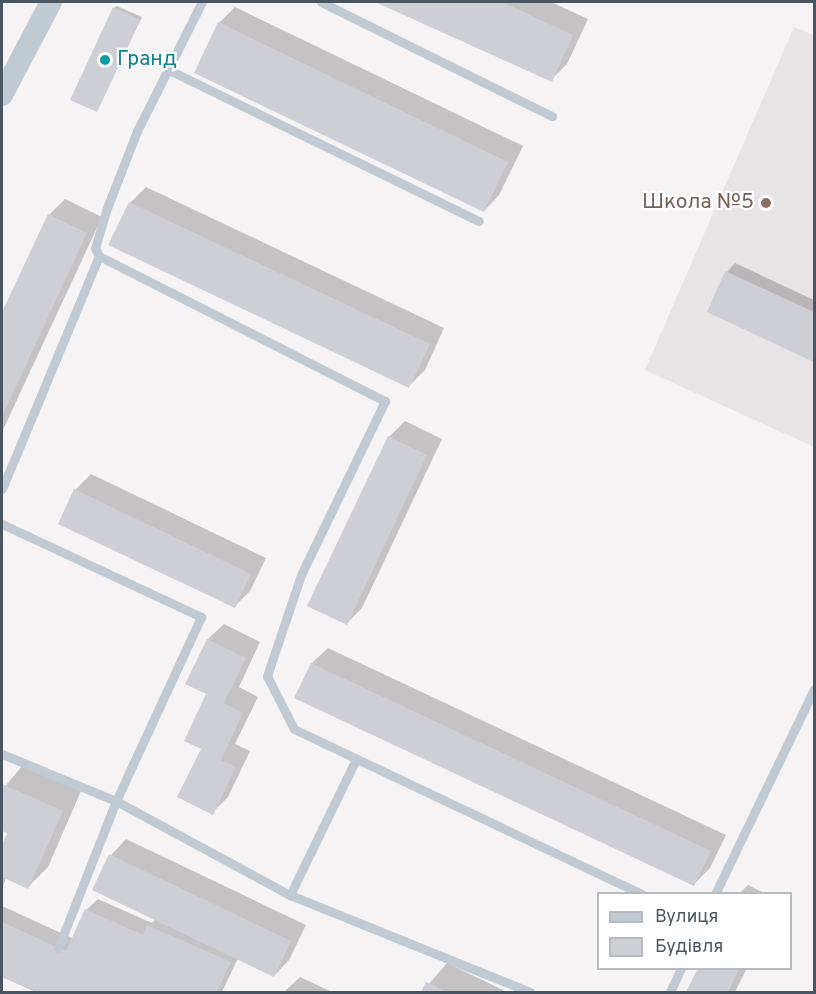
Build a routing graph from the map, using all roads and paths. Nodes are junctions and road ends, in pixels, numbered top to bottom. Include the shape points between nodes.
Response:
1 (51, 2) edge
2 (202, 2) edge
3 (321, 2) edge
4 (167, 69) junction
5 (2, 95) edge
6 (552, 116) dead end
7 (479, 221) dead end
8 (99, 256) junction
9 (2, 489) edge
10 (2, 524) edge
11 (814, 689) edge
12 (2, 754) edge
13 (356, 759) junction
14 (116, 801) junction
15 (638, 892) edge
16 (716, 892) edge
17 (290, 895) junction
18 (58, 948) dead end
19 (681, 970) edge
20 (530, 993) edge
21 (670, 993) edge

1 - 5 street
2 - 4 lane
3 - 6 lane
4 - 7 lane
4 - 8 lane via 136,131 106,208 95,248
8 - 9 lane
8 - 13 lane via 385,401 301,575 267,675 294,729
10 - 14 lane via 201,617
11 - 16 lane
12 - 14 lane
13 - 15 lane
13 - 17 lane
14 - 17 lane
14 - 18 lane
17 - 20 lane
19 - 21 lane

